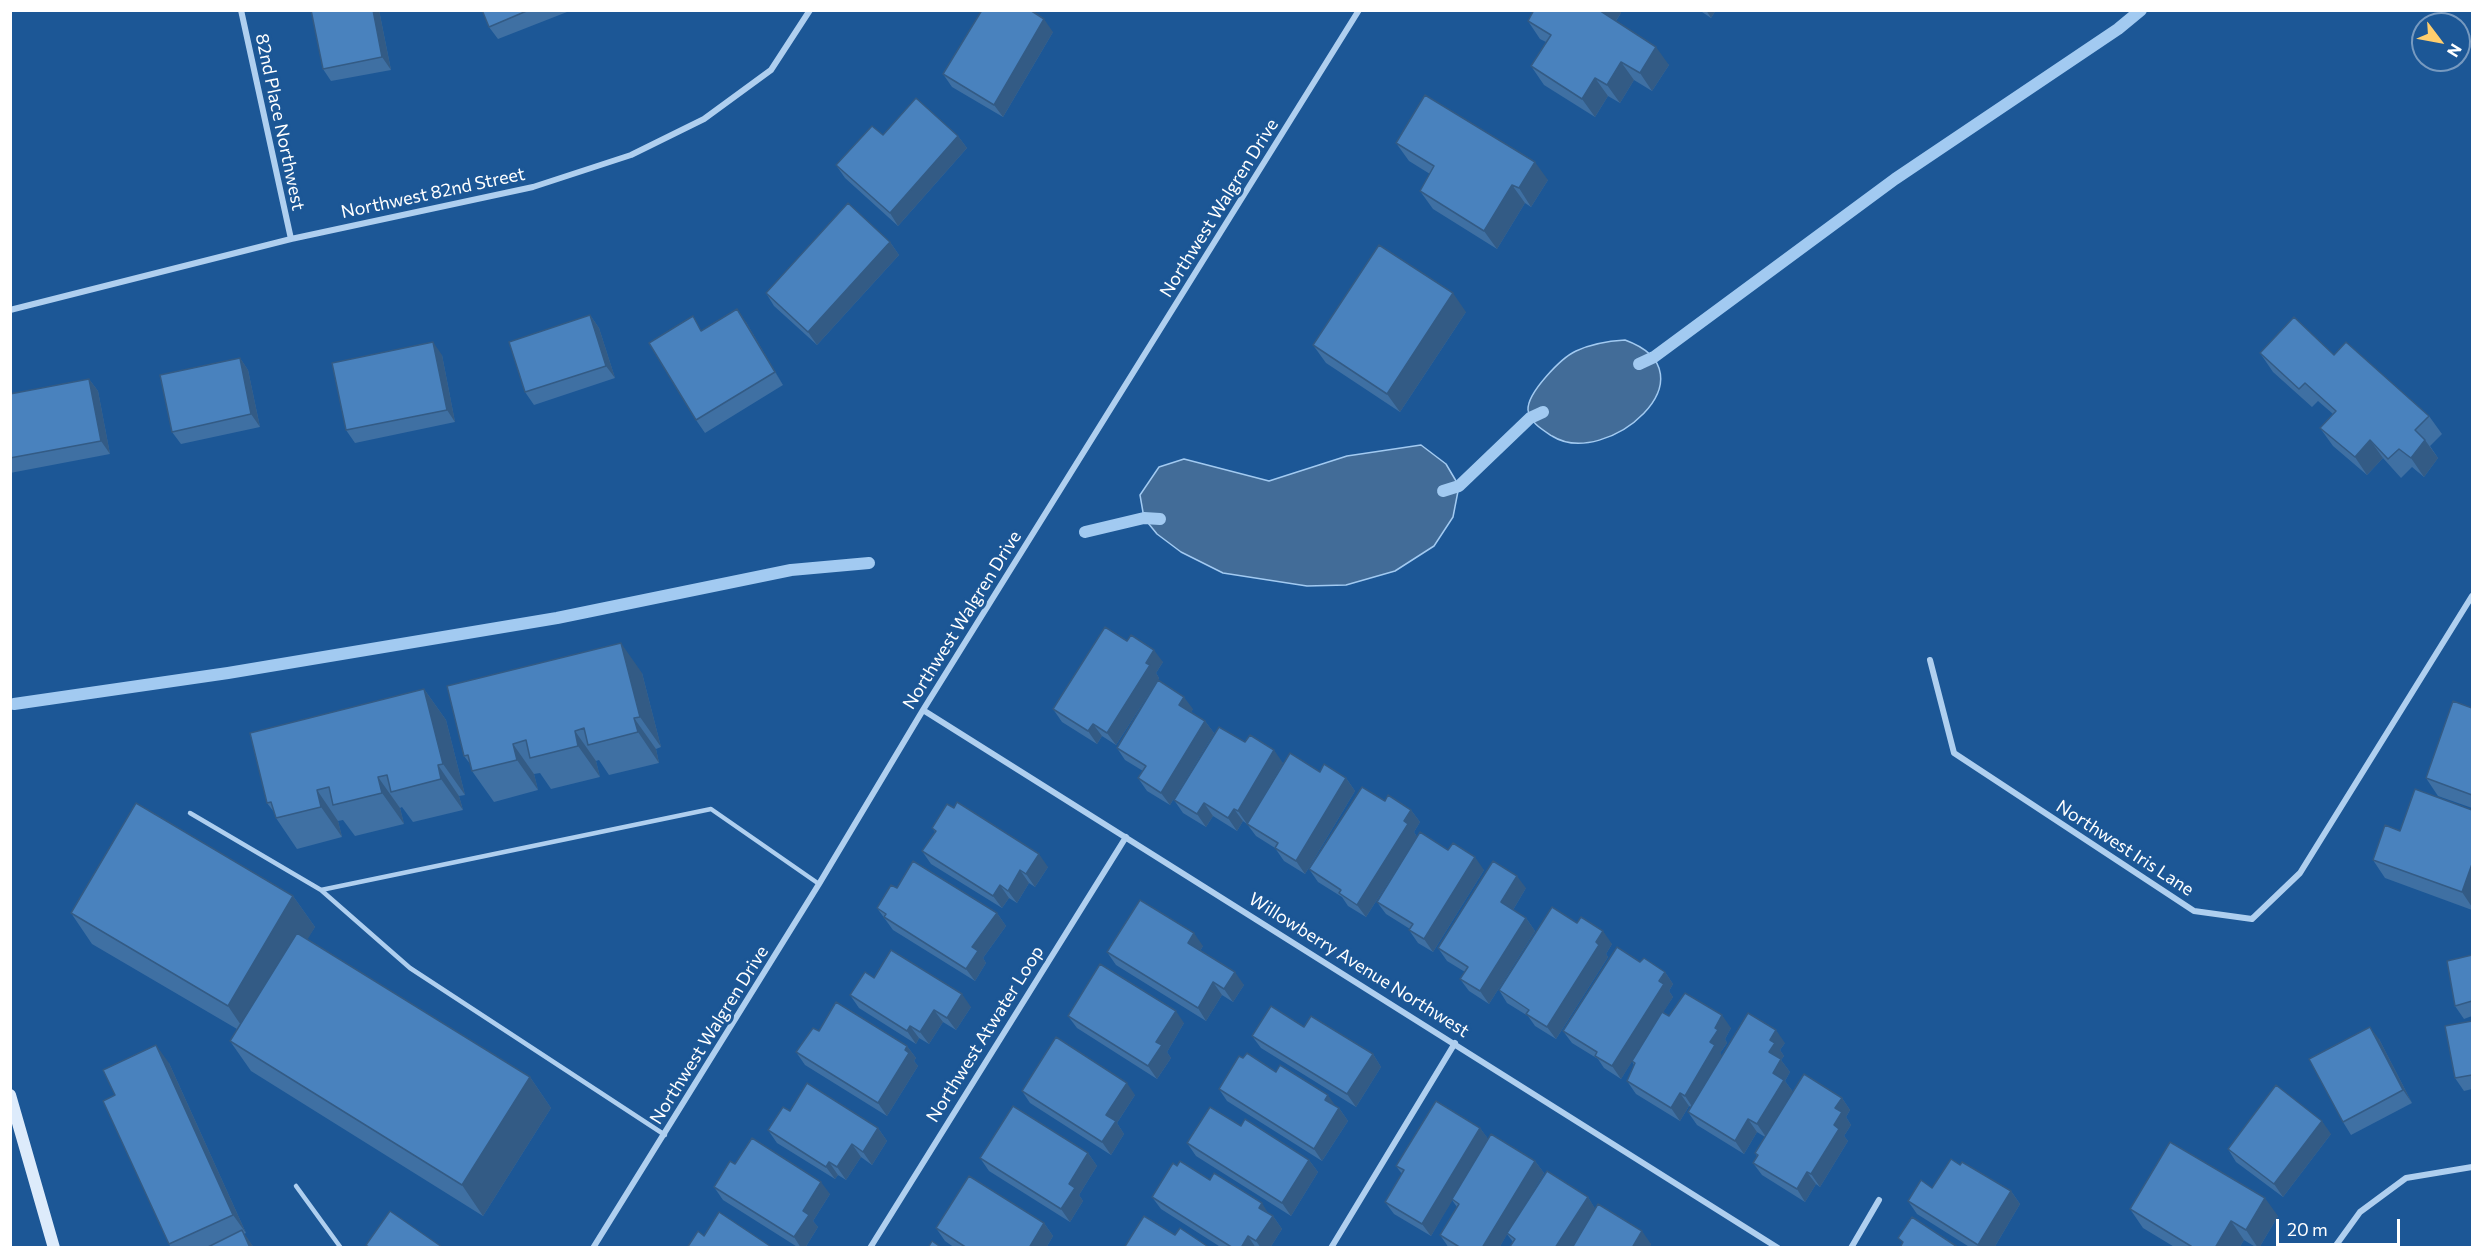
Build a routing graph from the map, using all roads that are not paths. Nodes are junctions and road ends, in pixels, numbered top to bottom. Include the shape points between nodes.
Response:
1 (241, 10) edge
2 (810, 10) edge
3 (1359, 10) edge
4 (291, 239) junction
5 (10, 310) edge
6 (2472, 596) edge
7 (1930, 660) dead end
8 (923, 710) junction
9 (190, 813) dead end
10 (1126, 837) junction
11 (819, 884) junction
12 (321, 890) junction
13 (1455, 1043) junction
14 (10, 1095) edge
15 (664, 1135) junction
16 (2472, 1167) edge
17 (296, 1186) dead end
18 (1880, 1200) dead end
19 (54, 1248) edge
20 (341, 1248) edge
21 (593, 1248) edge
22 (870, 1248) edge
23 (1331, 1248) edge
24 (1778, 1248) edge
25 (1851, 1248) edge
26 (2334, 1248) edge

1 - 4 street, 82nd Place Northwest
2 - 4 street, Northwest 82nd Street via 771,70 704,119 630,155 533,187
3 - 8 street, Northwest Walgren Drive
4 - 5 street, Northwest 82nd Street
6 - 7 street, Northwest Iris Lane via 2300,873 2252,919 2194,911 1954,753
8 - 10 street, Willowberry Avenue Northwest
8 - 11 street, Northwest Walgren Drive
9 - 12 lane
10 - 13 street, Willowberry Avenue Northwest
10 - 22 street, Northwest Atwater Loop
11 - 12 lane via 711,809
11 - 15 street, Northwest Walgren Drive
12 - 15 lane via 410,968
13 - 23 street
13 - 24 street, Willowberry Avenue Northwest
14 - 19 street
15 - 21 street, Northwest Walgren Drive
16 - 26 street via 2406,1178 2361,1212
17 - 20 lane
18 - 25 street

